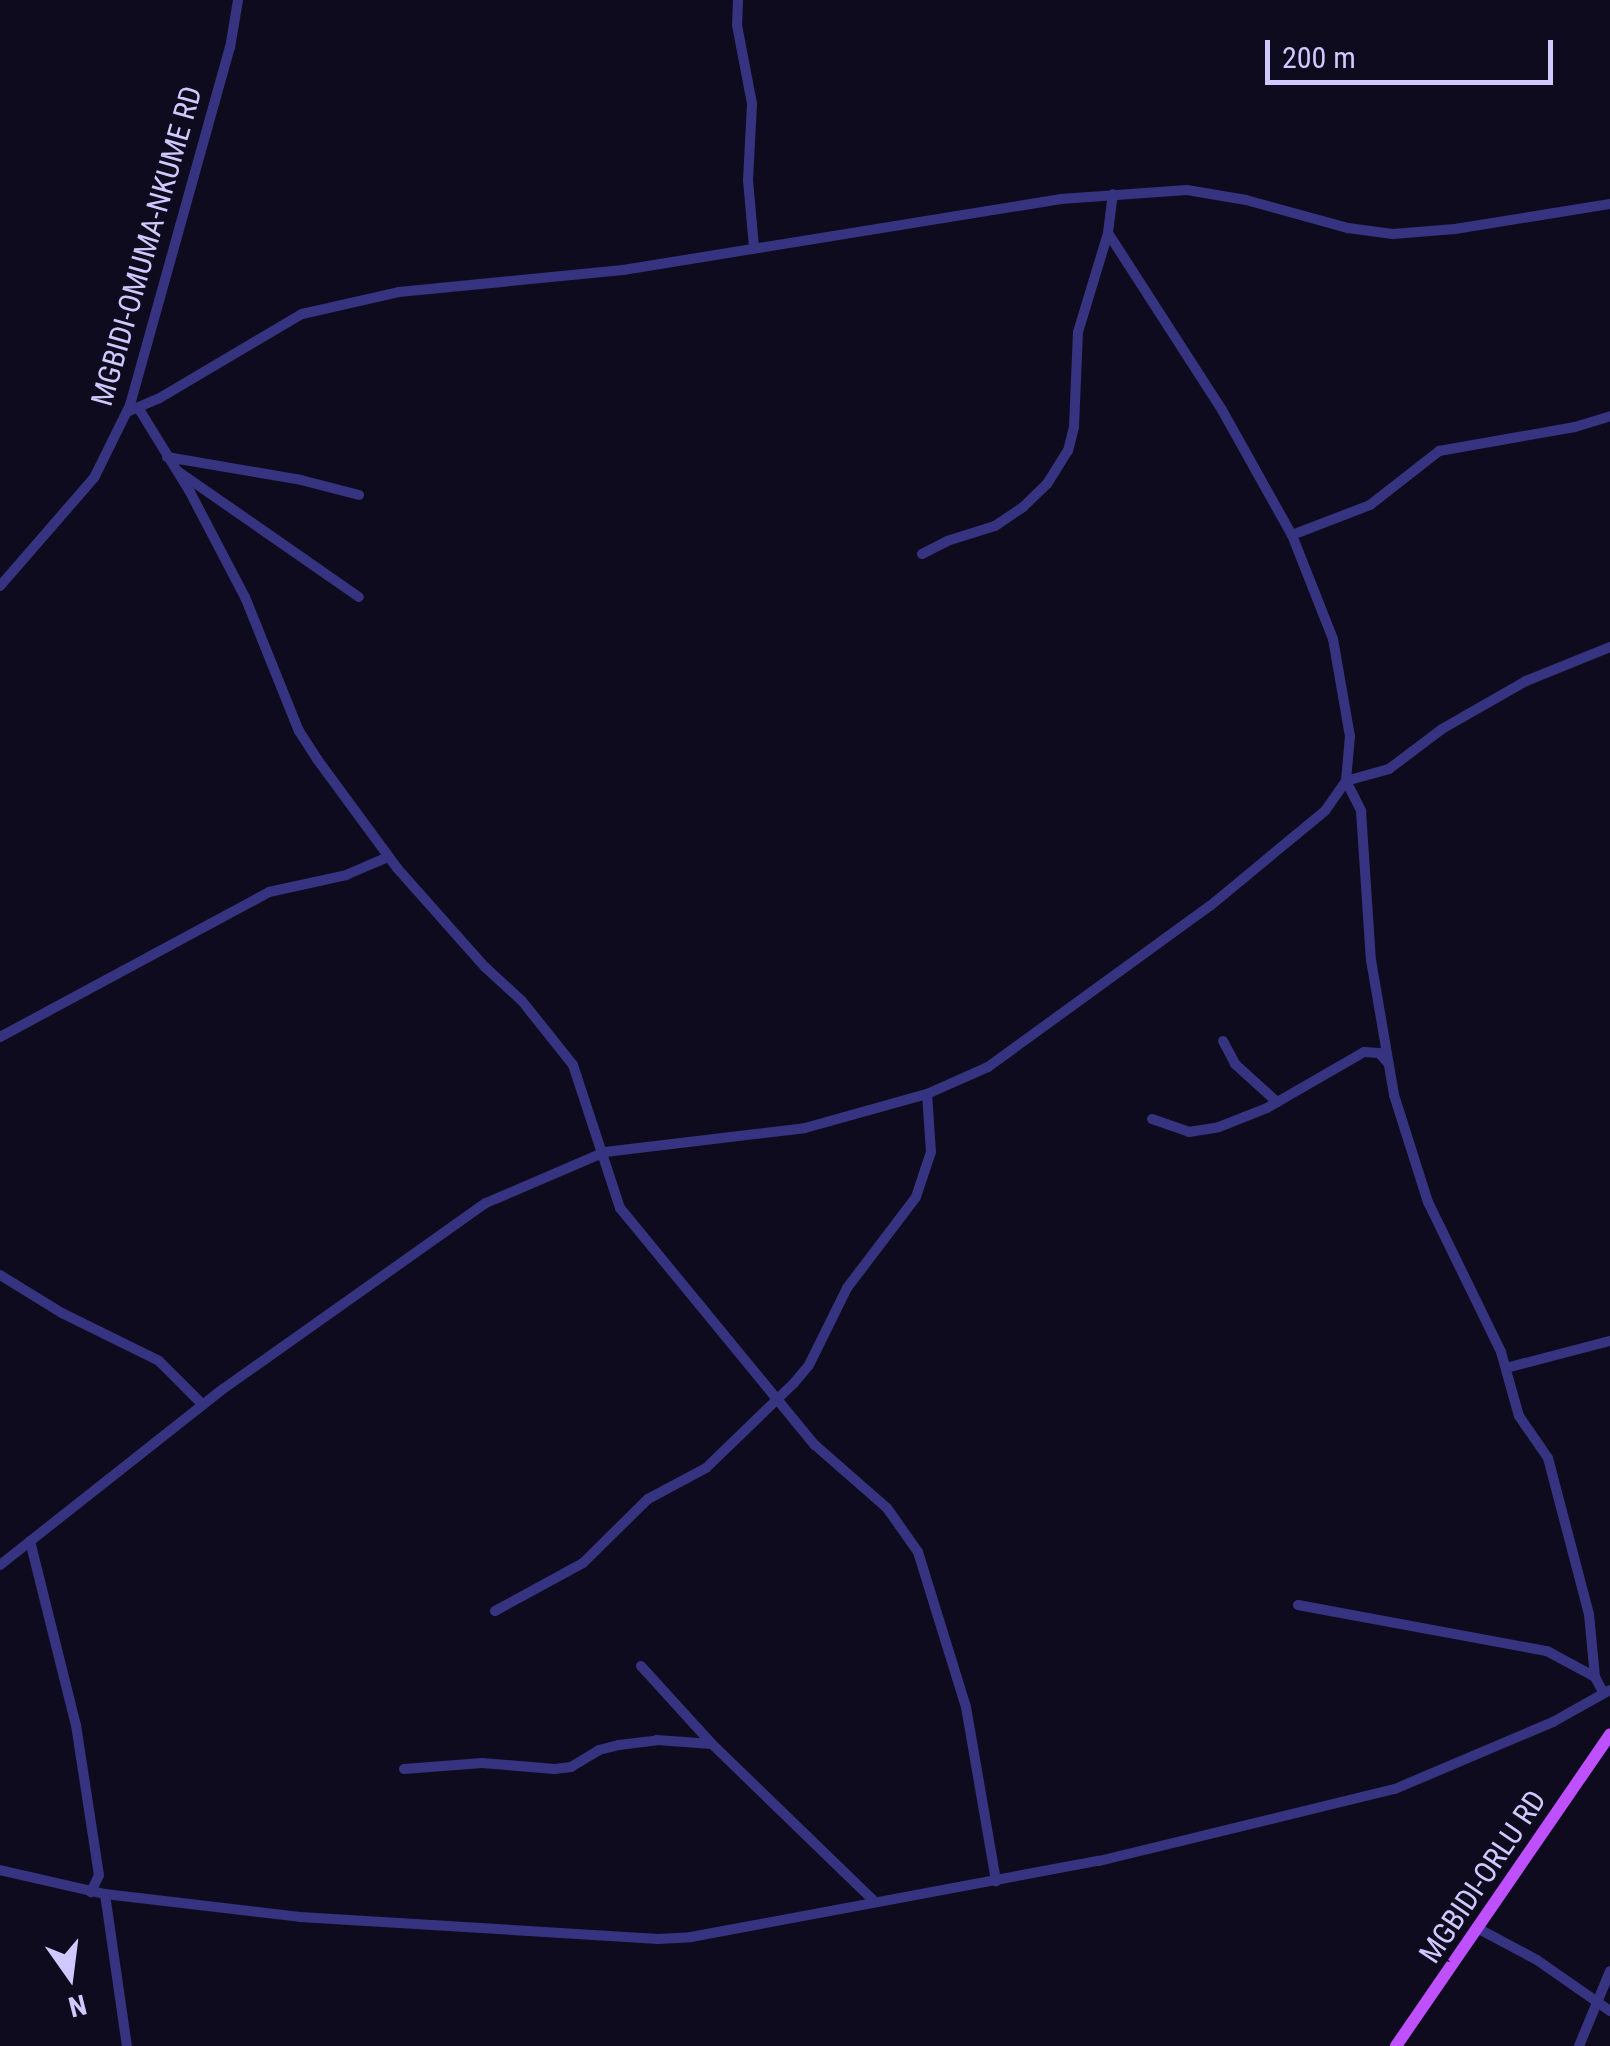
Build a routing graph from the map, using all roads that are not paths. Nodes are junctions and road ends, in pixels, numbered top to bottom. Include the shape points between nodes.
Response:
1 (238, 0) edge
2 (738, 0) edge
3 (1113, 194) junction
4 (1610, 204) edge
5 (1108, 232) junction
6 (754, 247) junction
7 (133, 411) junction
8 (1610, 416) edge
9 (167, 457) junction
10 (176, 470) junction
11 (359, 496) dead end
12 (1292, 535) junction
13 (922, 554) dead end
14 (0, 586) edge
15 (359, 597) dead end
16 (1610, 648) edge
17 (1346, 782) junction
18 (388, 857) junction
19 (0, 1037) edge
20 (1224, 1041) dead end
21 (1387, 1063) junction
22 (926, 1094) junction
23 (1278, 1102) junction
24 (1152, 1119) dead end
25 (605, 1152) junction
26 (0, 1275) edge
27 (1610, 1341) edge
28 (1506, 1368) junction
29 (778, 1399) junction
30 (203, 1405) junction
31 (30, 1541) junction
32 (0, 1565) edge
33 (1298, 1604) dead end
34 (495, 1612) dead end
35 (641, 1666) dead end
36 (1595, 1677) junction
37 (1606, 1691) edge
38 (1610, 1735) edge
39 (712, 1744) junction
40 (404, 1770) dead end
41 (0, 1870) edge
42 (99, 1875) junction
43 (996, 1880) junction
44 (91, 1892) junction
45 (105, 1894) junction
46 (119, 1896) junction
47 (874, 1900) junction
48 (1478, 1929) junction
49 (1610, 1971) edge
50 (1605, 2008) edge
51 (127, 2046) edge
52 (1396, 2046) edge
53 (1579, 2046) edge

1 - 7 street, MGBIDI-OMUMA-NKUME RD
2 - 6 street via 752,104 748,180
3 - 4 street via 1187,190 1393,234
3 - 5 street
3 - 6 street
5 - 12 street via 1222,410
5 - 13 street via 1082,310 1074,427 1057,471 996,526
6 - 7 street via 623,270 399,292 302,314
7 - 9 street
7 - 14 street, MGBIDI-OMUMA-NKUME RD via 94,478
8 - 12 street via 1438,451 1370,504
9 - 10 street
9 - 11 street
10 - 15 street
10 - 18 street via 245,596 299,732
12 - 17 street via 1334,639 1346,692
16 - 17 street via 1526,681 1442,729 1389,770
17 - 21 street via 1362,811 1371,960
17 - 22 street via 1325,811 1078,1006 988,1067
18 - 19 street via 268,892
18 - 25 street via 557,1041
20 - 23 street via 1235,1064
21 - 23 street via 1379,1053 1364,1052
21 - 28 street via 1428,1202
22 - 25 street via 805,1128
22 - 29 street via 931,1152 916,1197 847,1288 809,1365
23 - 24 street via 1205,1130 1167,1128
25 - 29 street via 620,1208 638,1234
25 - 30 street via 486,1202
26 - 30 street via 158,1361
27 - 28 street
28 - 36 street via 1520,1416 1548,1458 1589,1614
29 - 34 street via 706,1468 648,1498 583,1563
29 - 43 street via 830,1462 903,1526 918,1552 966,1707
30 - 31 street
31 - 32 street
31 - 42 street via 76,1725
33 - 36 street via 1548,1651
35 - 39 street
36 - 37 street
37 - 43 street via 1552,1722 1395,1789
38 - 48 main road, MGBIDI-ORLU RD
39 - 40 street via 618,1745 555,1769 482,1763
39 - 47 street
41 - 44 street
42 - 44 street
42 - 46 street
43 - 47 street
44 - 45 street
45 - 46 street
45 - 51 street
46 - 47 street via 365,1922 658,1939
48 - 50 street
48 - 52 main road, MGBIDI-ORLU RD
49 - 50 street
50 - 53 street

